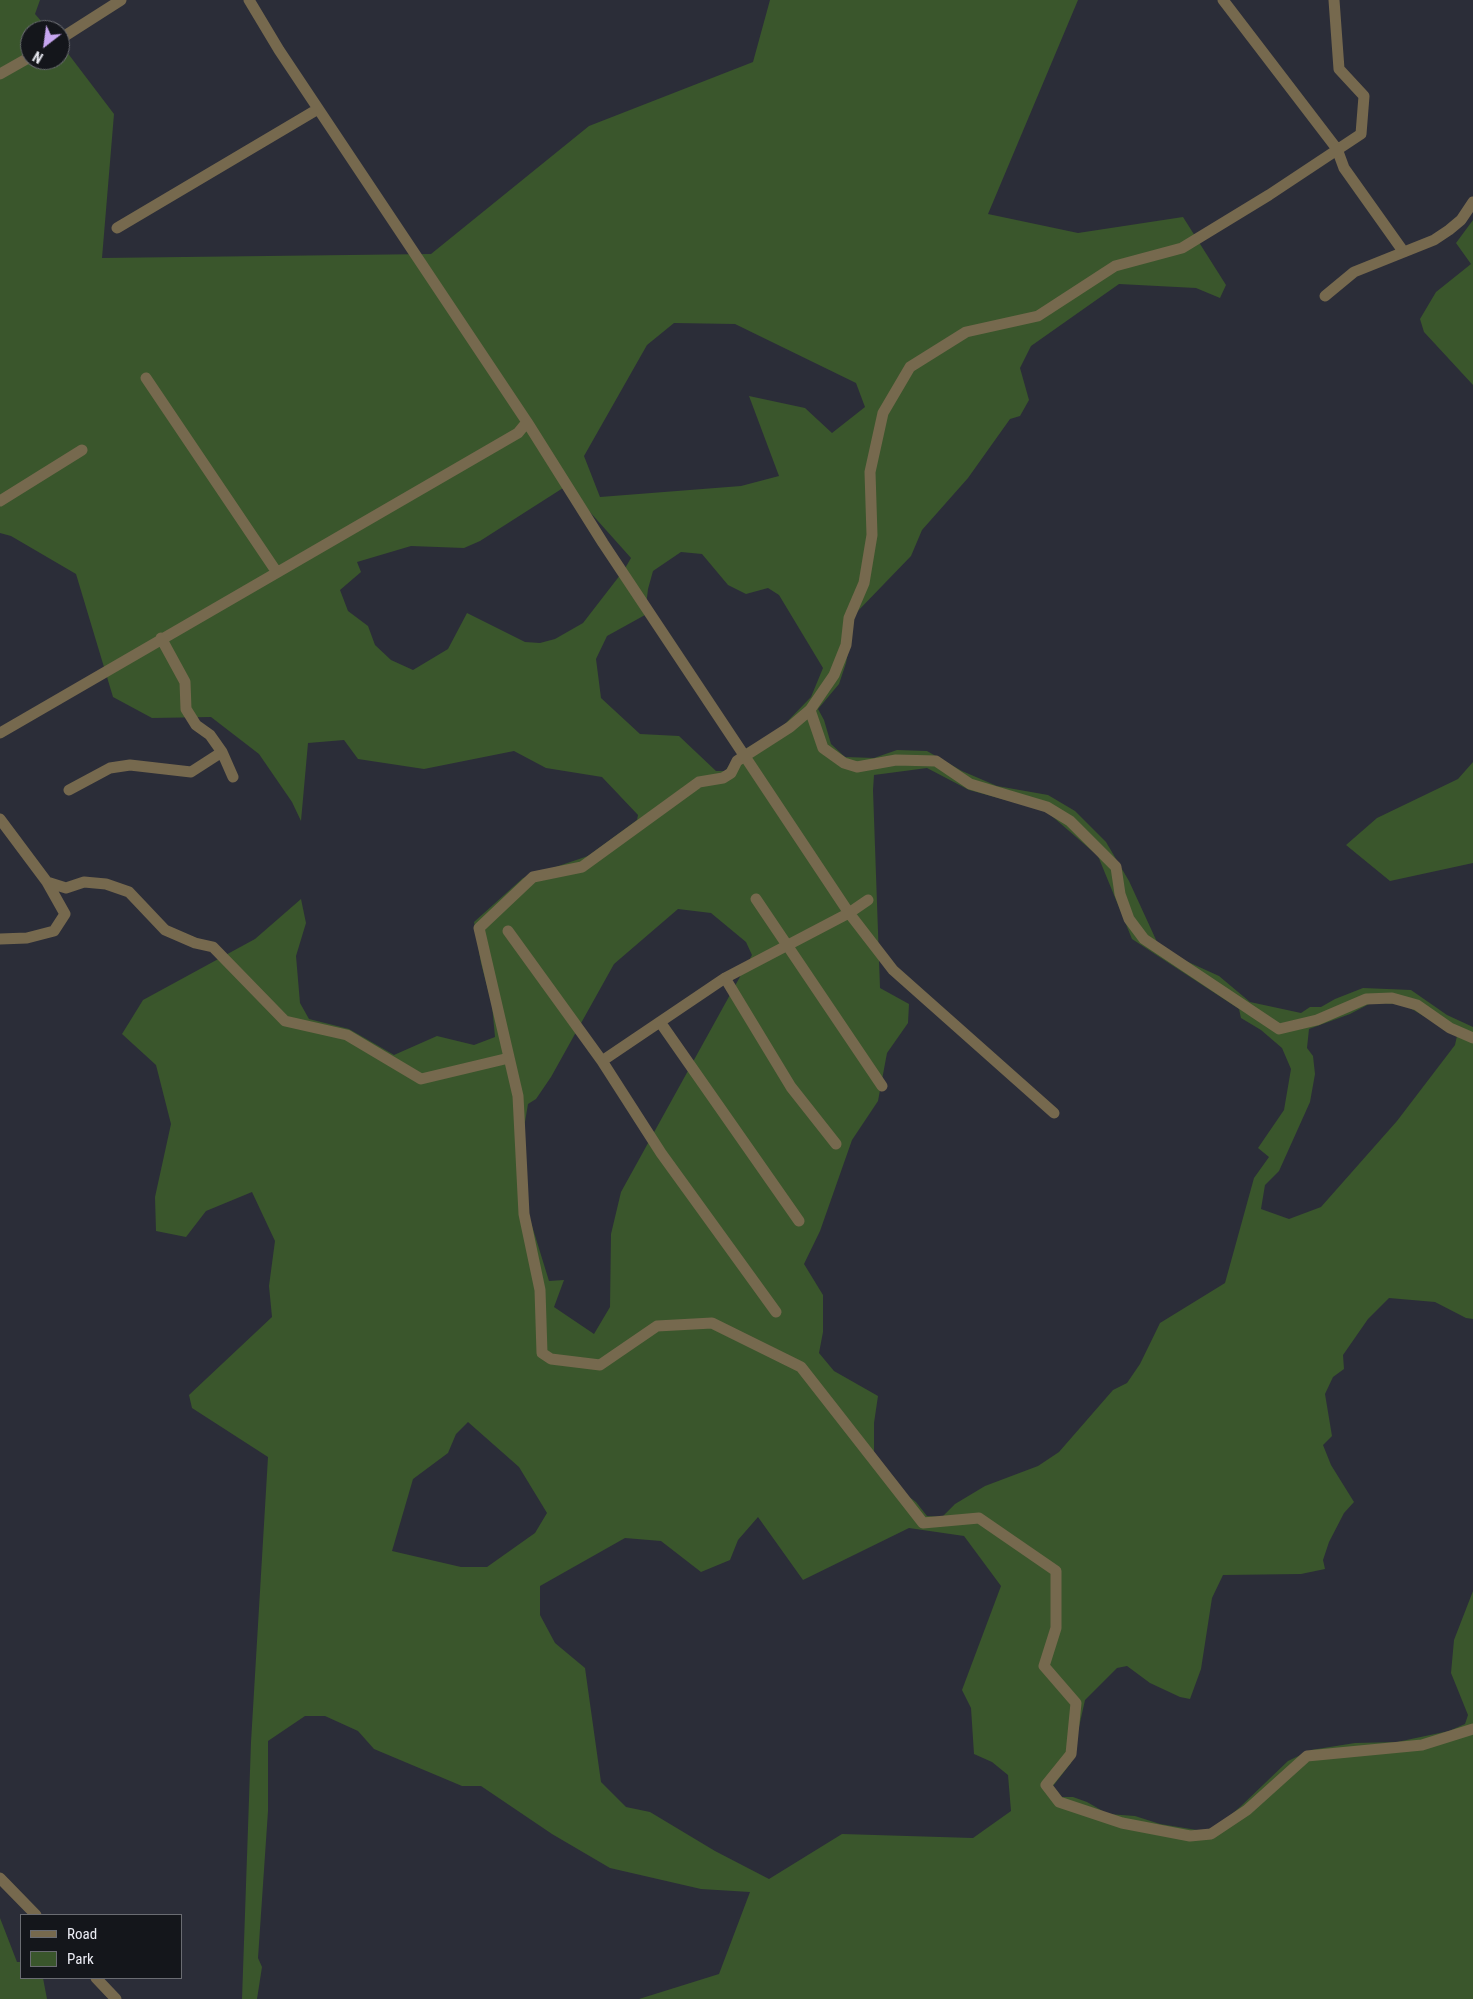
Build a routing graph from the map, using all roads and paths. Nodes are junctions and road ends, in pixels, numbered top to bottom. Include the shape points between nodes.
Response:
1 (121, 0) edge
2 (249, 0) edge
3 (1223, 0) edge
4 (1334, 0) edge
5 (70, 32) edge
6 (20, 63) edge
7 (0, 74) edge
8 (318, 109) junction
9 (1337, 149) junction
10 (1473, 202) edge
11 (117, 228) dead end
12 (1403, 252) junction
13 (1325, 296) dead end
14 (146, 378) dead end
15 (527, 422) junction
16 (82, 450) dead end
17 (0, 501) edge
18 (276, 571) junction
19 (161, 638) junction
20 (810, 710) junction
21 (0, 733) edge
22 (222, 752) junction
23 (745, 756) junction
24 (233, 777) dead end
25 (69, 790) dead end
26 (0, 819) edge
27 (47, 882) junction
28 (756, 899) dead end
29 (868, 900) dead end
30 (849, 913) junction
31 (508, 930) dead end
32 (0, 939) edge
33 (787, 945) junction
34 (725, 978) junction
35 (660, 1022) junction
36 (1473, 1038) edge
37 (509, 1058) junction
38 (602, 1061) junction
39 (882, 1086) dead end
40 (1054, 1113) dead end
41 (836, 1144) dead end
42 (799, 1221) dead end
43 (776, 1312) dead end
44 (1473, 1730) edge
45 (0, 1878) edge
46 (35, 1914) edge
47 (97, 1979) edge
48 (116, 1999) edge

1 - 5 street
2 - 8 street
3 - 9 street
4 - 9 street via 1339,69 1364,96 1361,134
6 - 7 street
8 - 11 street
8 - 15 street
9 - 12 street via 1344,168
9 - 20 street via 1182,248 1115,266 1038,316 966,332 910,367 881,421 870,472 872,535 864,583 849,618 846,645 834,675
10 - 12 street via 1461,220 1449,230 1434,240
12 - 13 street via 1354,272
14 - 18 street
15 - 18 street via 518,433
15 - 23 street
16 - 17 street
18 - 19 street
19 - 21 street
19 - 22 street via 185,682 186,709 196,725 210,735
20 - 23 street
20 - 36 street via 823,748 844,763 857,768 896,760 936,761 970,784 1047,808 1070,821 1116,867 1120,894 1129,919 1144,939 1279,1029 1317,1020 1366,999 1392,998 1417,1005 1450,1028
22 - 24 street
22 - 25 street via 191,772 130,765 110,768
23 - 30 street
23 - 37 street via 737,761 731,773 723,778 699,782 582,867 533,877 479,928
26 - 27 street
27 - 32 street via 65,914 54,931 27,938
27 - 37 street via 66,888 84,882 106,884 129,892 165,930 195,944 213,947 285,1021 348,1036 421,1079
28 - 33 street
29 - 30 street
30 - 33 street
30 - 40 street via 894,970
31 - 38 street
33 - 34 street
33 - 39 street
34 - 35 street
34 - 41 street via 791,1087
35 - 38 street
35 - 42 street
37 - 44 street via 518,1096 524,1214 540,1290 542,1353 551,1359 600,1365 656,1326 712,1323 801,1367 923,1523 979,1518 1056,1571 1056,1628 1044,1666 1076,1703 1071,1754 1046,1785 1059,1802 1122,1823 1190,1836 1211,1834 1247,1810 1307,1756 1422,1745
38 - 43 street via 660,1153
45 - 46 street
47 - 48 street

